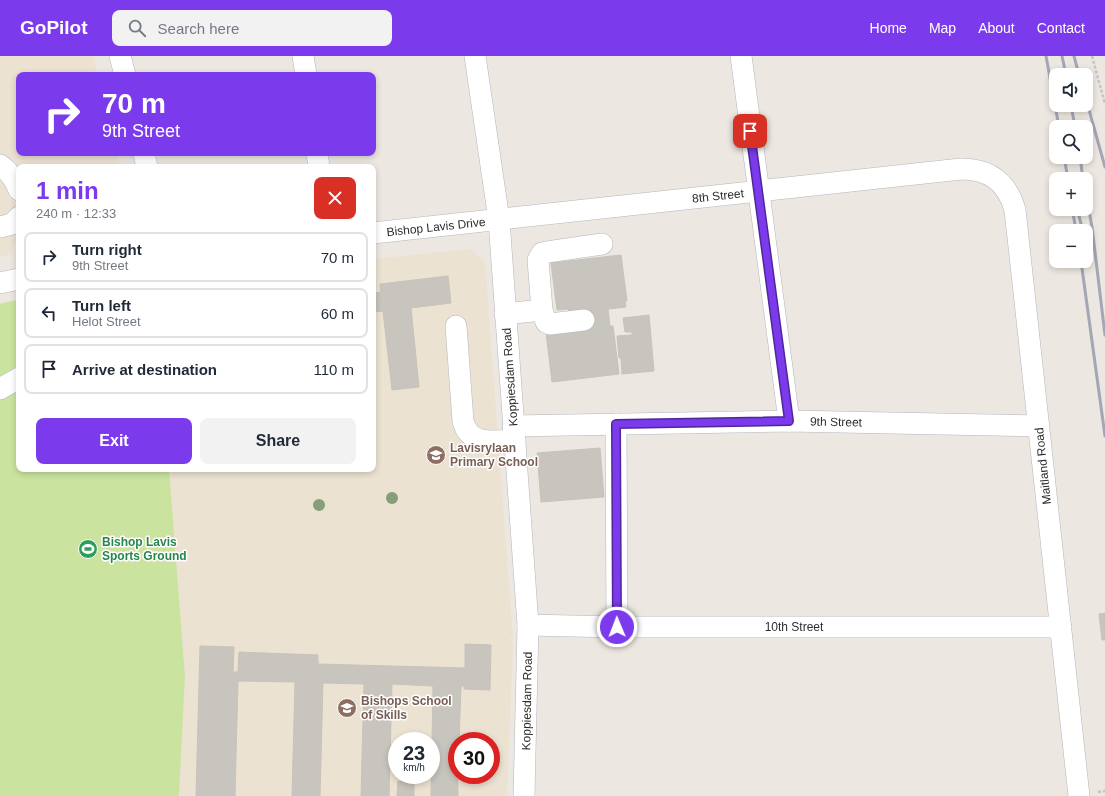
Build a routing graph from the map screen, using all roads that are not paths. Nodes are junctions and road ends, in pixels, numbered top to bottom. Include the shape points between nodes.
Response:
1 (120, 56) edge
2 (303, 56) edge
3 (475, 56) edge
4 (741, 56) edge
5 (123, 72) edge
6 (306, 72) edge
7 (0, 165) edge
8 (961, 169) joint
9 (16, 185) edge
10 (758, 191) junction
11 (498, 220) junction
12 (376, 233) edge
13 (602, 244) dead end
14 (16, 280) edge
15 (0, 283) edge
16 (542, 310) junction
17 (505, 314) junction
18 (584, 320) dead end
19 (456, 326) dead end
20 (16, 380) edge
21 (0, 389) edge
22 (789, 421) junction
23 (616, 424) junction
24 (1039, 426) junction
25 (514, 433) junction
26 (528, 625) junction
27 (1061, 626) junction
28 (617, 627) junction
29 (1089, 794) edge
30 (524, 796) edge

1 - 5 street
2 - 6 street
3 - 11 street, Koppiesdam Road
4 - 10 street
7 - 9 street via 9,173
8 - 10 street, 8th Street
8 - 24 street, Maitland Road via 989,174 1006,189 1012,199
10 - 11 street, 8th Street
10 - 22 street
11 - 12 street, Bishop Lavis Drive
11 - 17 street, Koppiesdam Road
13 - 16 street via 547,252 540,256 538,260
14 - 15 street
16 - 17 street
16 - 18 street via 544,320 548,324
17 - 25 street, Koppiesdam Road
19 - 25 street, 9th Street via 464,428 472,438 478,440
20 - 21 street
22 - 23 street, 9th Street
22 - 24 street, 9th Street
23 - 25 street, 9th Street
23 - 28 street
24 - 27 street, Maitland Road
25 - 26 street, Koppiesdam Road
26 - 28 street, 10th Street
26 - 30 street, Koppiesdam Road
27 - 28 street, 10th Street
27 - 29 street, Maitland Road

